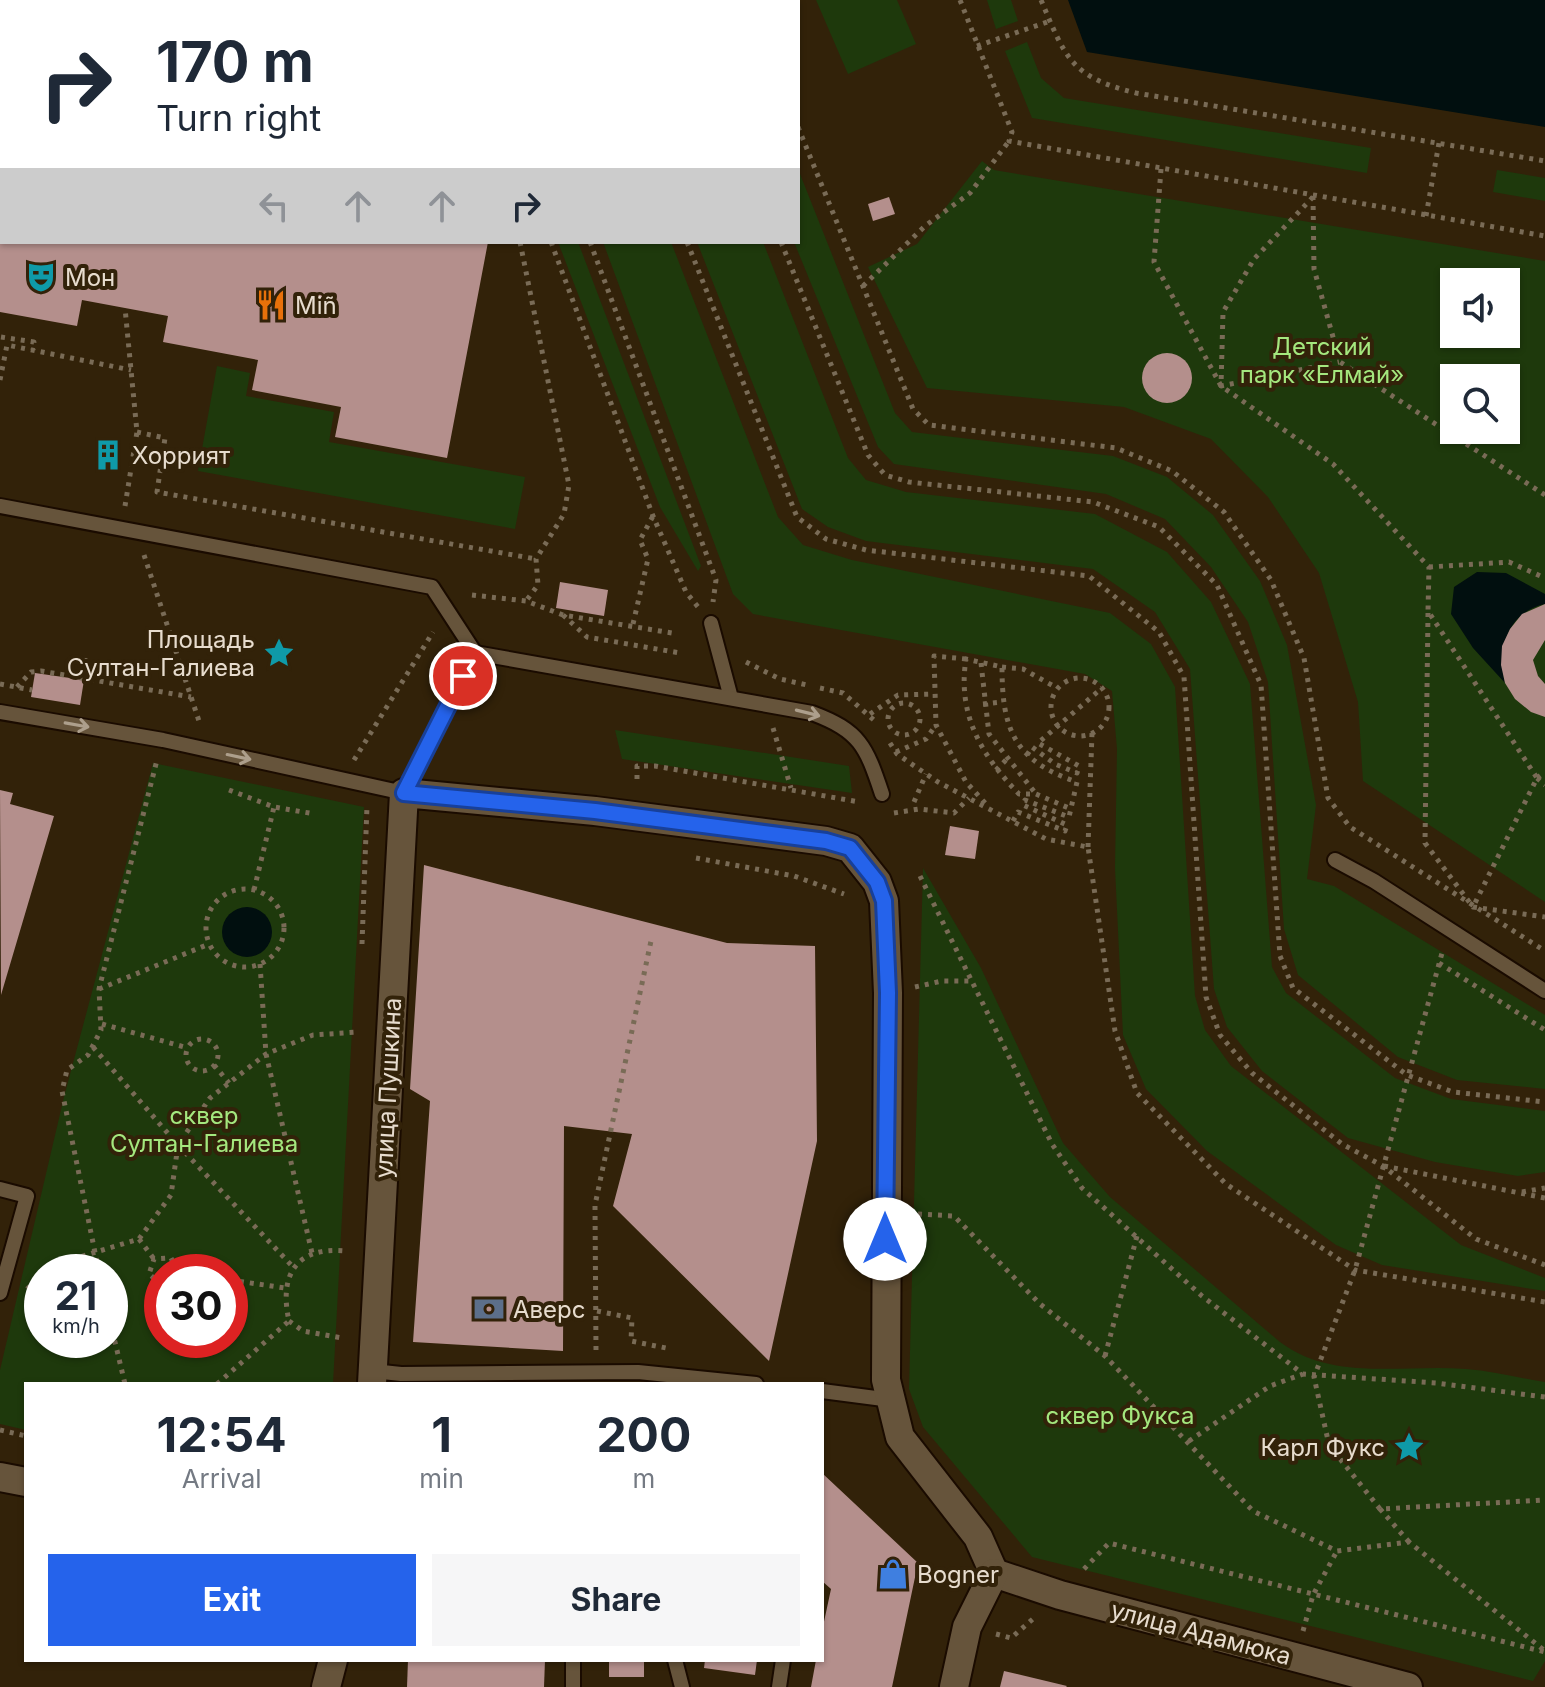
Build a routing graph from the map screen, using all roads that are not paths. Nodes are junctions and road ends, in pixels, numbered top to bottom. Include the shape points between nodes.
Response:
1 (0, 506) edge
2 (711, 623) road end
3 (475, 653) junction
4 (731, 698) junction
5 (0, 712) edge
6 (404, 793) junction
7 (882, 794) dead end
8 (1335, 860) dead end
9 (1545, 991) edge
10 (0, 1189) edge
11 (0, 1293) edge
12 (372, 1377) edge
13 (736, 1382) edge
14 (824, 1391) edge
15 (891, 1400) junction
16 (0, 1477) edge
17 (24, 1482) edge
18 (994, 1573) junction
19 (332, 1662) edge
20 (573, 1662) edge
21 (676, 1662) edge
22 (783, 1662) edge
23 (1342, 1679) edge
24 (326, 1687) edge
25 (573, 1687) edge
26 (682, 1687) edge
27 (779, 1687) edge
28 (954, 1687) edge
29 (1408, 1687) edge

1 - 3 lane via 432,587
2 - 4 lane
3 - 4 lane
3 - 6 lane
4 -> 7 lane via 812,713 844,725 868,754
5 -> 6 lane via 163,740
6 - 12 street, улица Пушкина
6 - 15 street via 826,841 850,848 866,866 884,901 886,1365
8 - 9 lane
10 - 11 lane via 27,1196
12 - 13 lane via 638,1372
14 - 15 lane
15 - 18 street via 900,1437 978,1537
16 - 17 street
18 - 23 street, улица Адамюка via 1295,1658
18 - 28 street via 967,1627
19 - 24 street
20 - 25 lane
21 - 26 lane
22 - 27 lane
23 - 29 street, улица Адамюка

